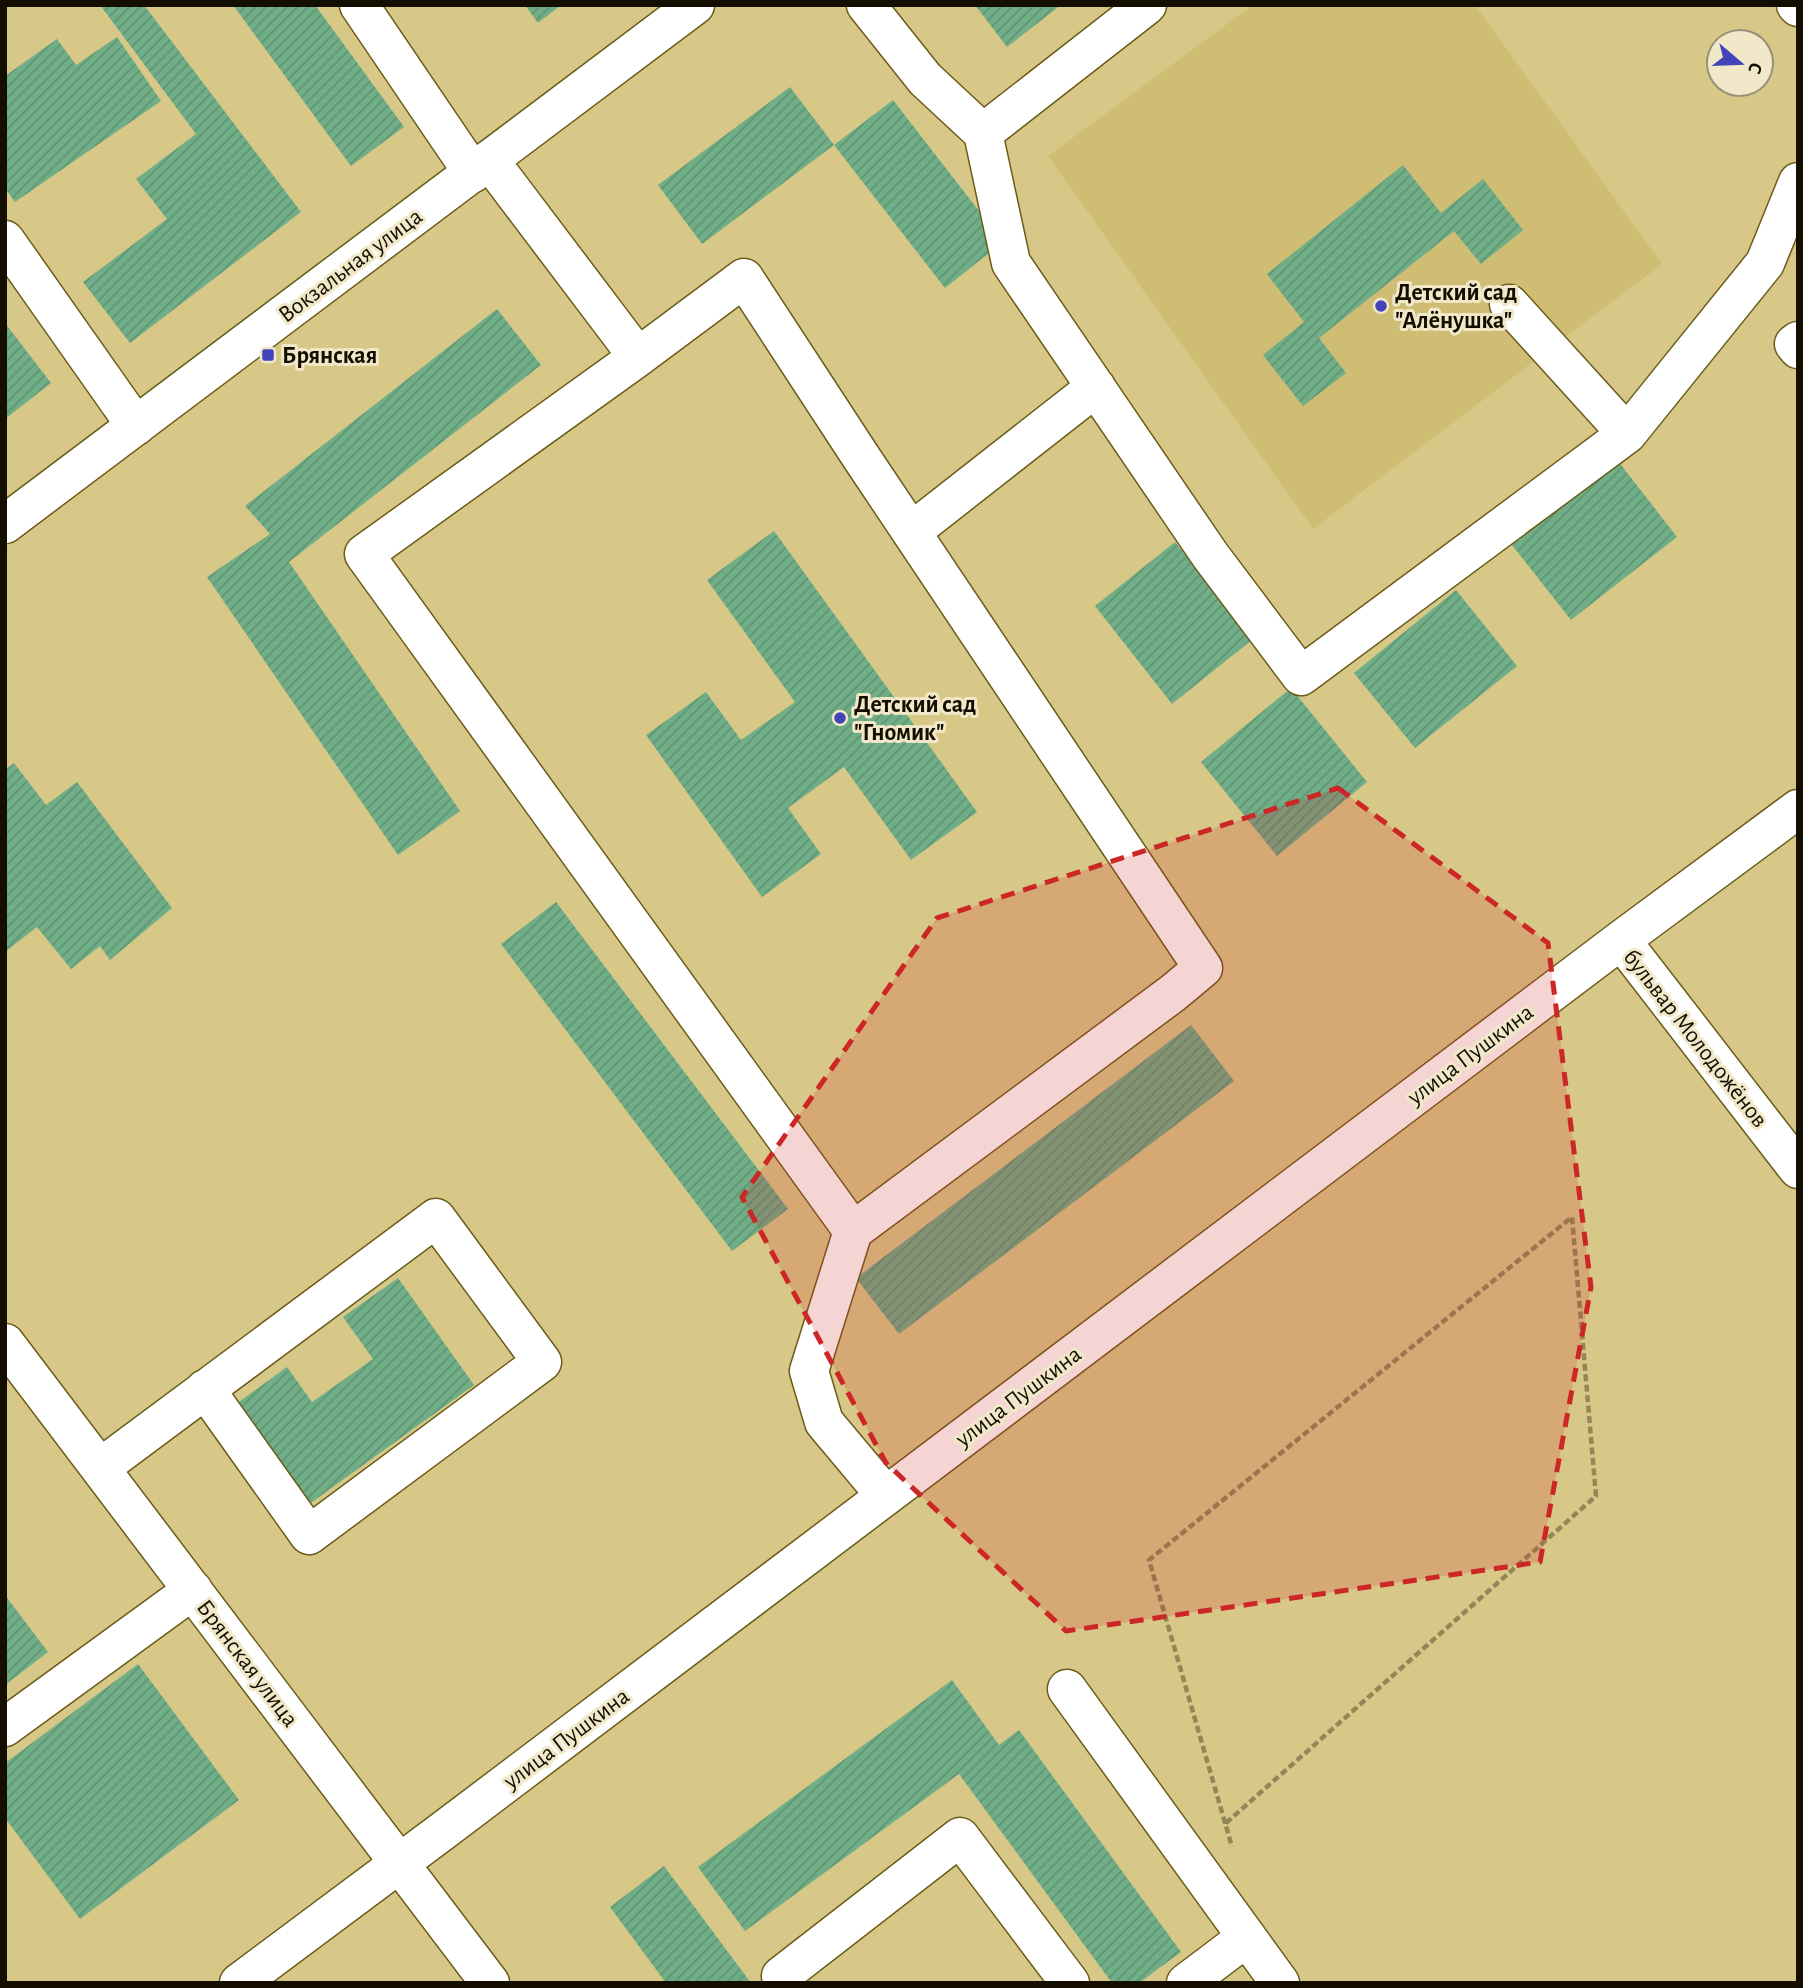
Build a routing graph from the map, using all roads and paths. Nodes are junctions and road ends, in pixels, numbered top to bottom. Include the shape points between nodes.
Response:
1 (359, 5) edge
2 (695, 5) edge
3 (866, 5) edge
4 (1147, 5) edge
5 (983, 133) junction
6 (481, 166) junction
7 (1798, 182) edge
8 (5, 240) edge
9 (1509, 304) dead end
10 (1798, 341) edge
11 (1798, 349) edge
12 (638, 357) junction
13 (1096, 387) junction
14 (136, 426) junction
15 (1627, 434) junction
16 (5, 524) edge
17 (911, 533) junction
18 (1798, 810) edge
19 (1621, 940) junction
20 (1798, 1169) edge
21 (853, 1231) junction
22 (5, 1343) edge
23 (205, 1389) junction
24 (100, 1468) junction
25 (886, 1496) junction
26 (193, 1590) junction
27 (1067, 1689) dead end
28 (5, 1727) edge
29 (1226, 1823) junction
30 (1233, 1849) dead end
31 (400, 1864) junction
32 (1247, 1937) junction
33 (239, 1983) edge
34 (490, 1983) edge
35 (783, 1983) edge
36 (1070, 1983) edge
37 (1186, 1983) edge
38 (1280, 1983) edge

1 - 6 street
2 - 6 street, Вокзальная улица
3 - 5 street via 925,79
4 - 5 street
5 - 13 street via 1011,263
6 - 12 street
6 - 14 street, Вокзальная улица
7 - 15 street via 1766,263
8 - 14 street
9 - 15 street
10 - 11 street via 1794,344
12 - 17 street via 744,278
12 - 21 street via 363,554
13 - 15 street via 1210,555 1301,677
13 - 17 street
14 - 16 street, Вокзальная улица
17 - 21 street via 1203,968
18 - 19 street, улица Пушкина
19 - 20 street, бульвар Молодожёнов
19 - 25 street, улица Пушкина
21 - 25 street via 809,1371 824,1422
22 - 24 street, Брянская улица
23 - 23 street via 436,1218 542,1362 309,1535
23 - 24 street
24 - 26 street, Брянская улица
25 - 31 street, улица Пушкина
26 - 28 street
26 - 31 street, Брянская улица
27 - 32 street
29 - 29 path via 1149,1560 1572,1217 1596,1496
29 - 30 path
31 - 33 street, улица Пушкина
31 - 34 street, Брянская улица
32 - 37 street
32 - 38 street
35 - 36 street via 781,1976 960,1837

